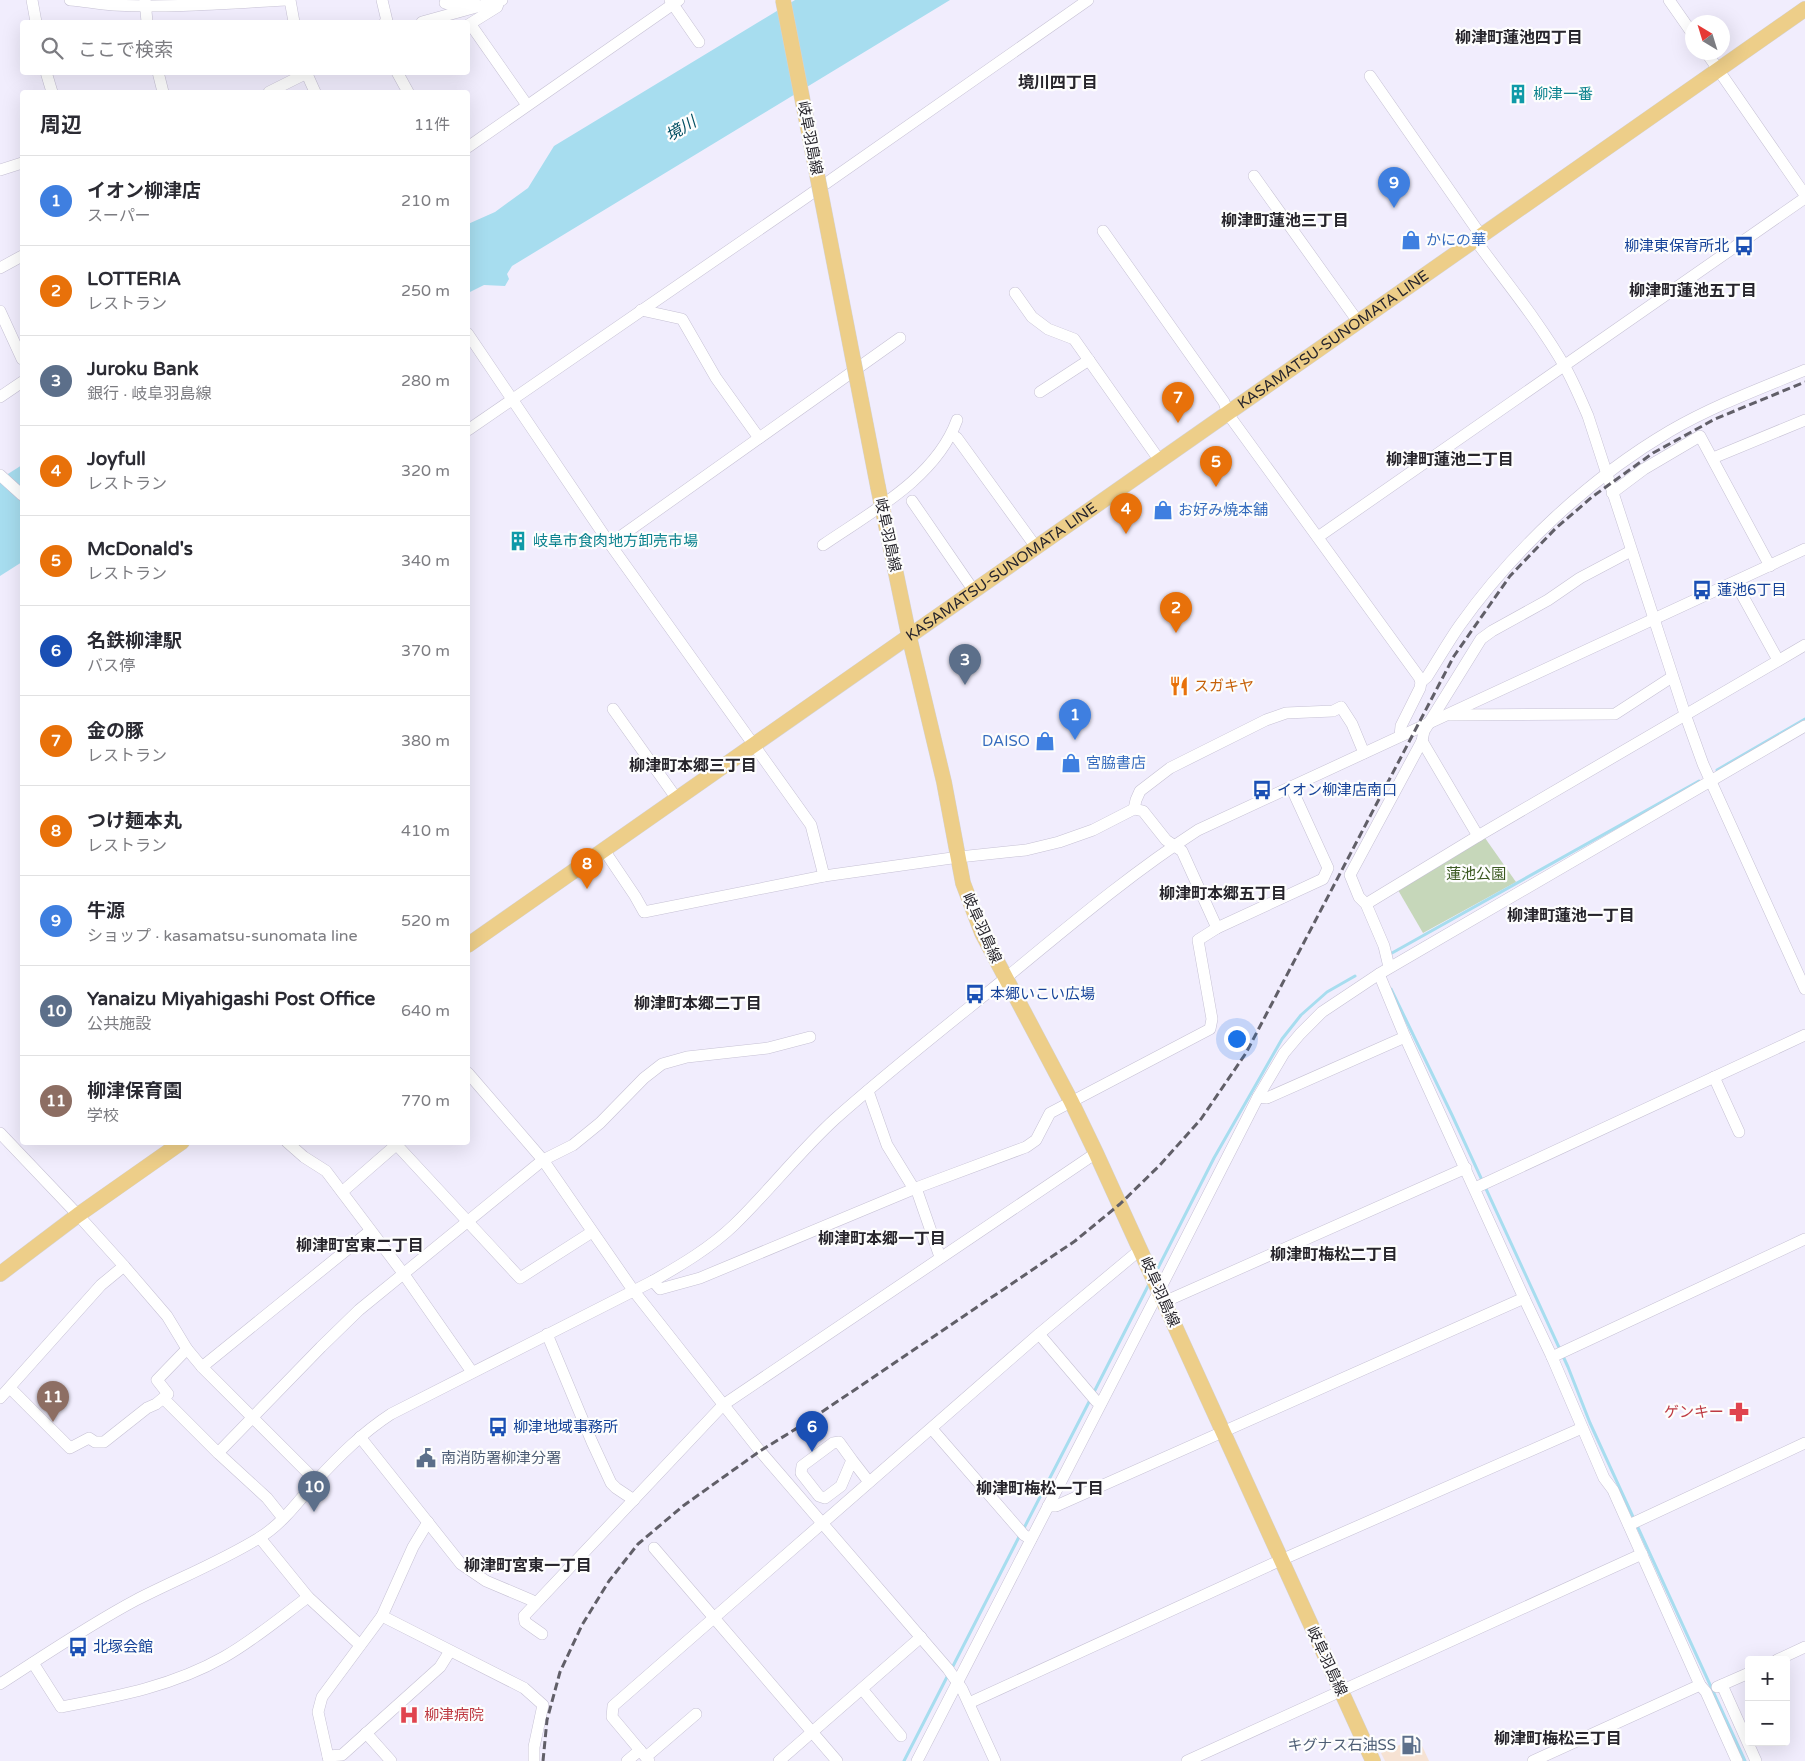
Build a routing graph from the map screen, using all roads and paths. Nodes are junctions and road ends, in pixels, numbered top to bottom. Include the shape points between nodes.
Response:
1 (32, 0) edge
2 (70, 0) edge
3 (288, 0) edge
4 (382, 0) edge
5 (783, 0) edge
6 (1088, 0) edge
7 (1669, 0) edge
8 (496, 1) edge
9 (674, 1) edge
10 (444, 2) edge
11 (145, 3) edge
12 (1805, 10) edge
13 (36, 20) edge
14 (147, 20) edge
15 (293, 20) edge
16 (387, 20) edge
17 (426, 20) edge
18 (431, 20) edge
19 (470, 24) edge
20 (1685, 24) edge
21 (470, 26) edge
22 (699, 42) dead end
23 (1711, 60) edge
24 (1718, 70) junction
25 (47, 75) edge
26 (159, 75) edge
27 (303, 75) edge
28 (308, 75) edge
29 (398, 75) edge
30 (1370, 76) dead end
31 (51, 90) edge
32 (162, 90) edge
33 (273, 90) edge
34 (315, 90) edge
35 (407, 90) edge
36 (527, 106) junction
37 (470, 146) edge
38 (20, 164) edge
39 (0, 170) edge
40 (1254, 176) dead end
41 (1805, 197) edge
42 (1103, 231) dead end
43 (1479, 239) junction
44 (20, 257) edge
45 (0, 268) edge
46 (1015, 293) dead end
47 (641, 310) junction
48 (0, 311) edge
49 (1359, 323) junction
50 (470, 337) edge
51 (900, 338) dead end
52 (20, 355) edge
53 (1089, 360) junction
54 (1564, 366) junction
55 (1805, 370) edge
56 (20, 383) edge
57 (1040, 392) dead end
58 (0, 397) edge
59 (512, 399) junction
60 (1228, 414) junction
61 (957, 420) dead end
62 (1805, 420) edge
63 (470, 429) edge
64 (952, 435) junction
65 (759, 438) junction
66 (1713, 458) junction
67 (1160, 461) junction
68 (1607, 473) junction
69 (0, 475) edge
70 (20, 493) edge
71 (1612, 493) junction
72 (912, 500) dead end
73 (881, 504) junction
74 (1318, 537) junction
75 (610, 544) junction
76 (823, 545) dead end
77 (1036, 547) junction
78 (1805, 550) edge
79 (1631, 551) junction
80 (1770, 566) junction
81 (1734, 582) junction
82 (974, 590) junction
83 (1654, 619) junction
84 (909, 636) junction
85 (1805, 645) edge
86 (1778, 660) junction
87 (1672, 677) junction
88 (1421, 682) junction
89 (613, 709) dead end
90 (1684, 714) junction
91 (1444, 715) junction
92 (1431, 722) junction
93 (1805, 726) edge
94 (1400, 736) junction
95 (1422, 741) junction
96 (754, 745) junction
97 (1364, 753) junction
98 (1710, 781) junction
99 (1291, 787) junction
100 (677, 798) junction
101 (1134, 809) junction
102 (1478, 836) junction
103 (1173, 846) junction
104 (604, 850) junction
105 (959, 857) junction
106 (824, 876) junction
107 (1366, 904) junction
108 (1216, 928) junction
109 (470, 944) edge
110 (1389, 967) junction
111 (1378, 974) junction
112 (1005, 979) junction
113 (1805, 989) edge
114 (1805, 1035) edge
115 (1405, 1037) junction
116 (810, 1038) dead end
117 (470, 1075) edge
118 (1714, 1077) junction
119 (868, 1091) junction
120 (1258, 1097) junction
121 (1071, 1101) junction
122 (1739, 1132) dead end
123 (0, 1133) edge
124 (178, 1145) edge
125 (291, 1145) edge
126 (394, 1145) edge
127 (396, 1145) edge
128 (1096, 1153) junction
129 (543, 1160) junction
130 (1466, 1168) junction
131 (1475, 1188) junction
132 (915, 1189) junction
133 (342, 1192) junction
134 (78, 1215) junction
135 (467, 1222) junction
136 (370, 1231) junction
137 (592, 1232) junction
138 (1805, 1239) edge
139 (1141, 1250) junction
140 (940, 1257) junction
141 (124, 1266) junction
142 (403, 1273) junction
143 (0, 1274) edge
144 (653, 1281) junction
145 (633, 1290) junction
146 (1162, 1296) junction
147 (1524, 1298) junction
148 (547, 1334) junction
149 (1039, 1334) junction
150 (188, 1349) junction
151 (1552, 1357) junction
152 (202, 1367) junction
153 (472, 1372) junction
154 (10, 1388) junction
155 (0, 1398) edge
156 (164, 1399) junction
157 (1101, 1403) junction
158 (723, 1405) junction
159 (253, 1416) junction
160 (1582, 1428) junction
161 (932, 1429) junction
162 (1223, 1432) junction
163 (360, 1437) junction
164 (1805, 1443) edge
165 (218, 1453) junction
166 (852, 1460) junction
167 (316, 1481) junction
168 (869, 1482) junction
169 (634, 1500) junction
170 (1048, 1506) junction
171 (283, 1518) junction
172 (428, 1522) junction
173 (822, 1523) junction
174 (1629, 1525) junction
175 (260, 1538) junction
176 (1031, 1539) junction
177 (654, 1548) dead end
178 (1642, 1554) junction
179 (1281, 1560) junction
180 (308, 1597) junction
181 (535, 1604) junction
182 (382, 1616) junction
183 (712, 1618) junction
184 (542, 1634) dead end
185 (921, 1637) junction
186 (360, 1645) junction
187 (1805, 1647) edge
188 (450, 1651) junction
189 (1786, 1656) edge
190 (33, 1663) junction
191 (1745, 1675) edge
192 (957, 1681) junction
193 (0, 1684) edge
194 (1722, 1685) junction
195 (862, 1689) junction
196 (1703, 1689) junction
197 (1341, 1691) junction
198 (969, 1703) junction
199 (696, 1714) dead end
200 (812, 1732) junction
201 (366, 1733) junction
202 (901, 1736) dead end
203 (645, 1756) edge
204 (328, 1758) edge
205 (391, 1761) edge
206 (534, 1761) edge
207 (627, 1761) edge
208 (779, 1761) edge
209 (837, 1761) edge
210 (917, 1761) edge
211 (995, 1761) edge
212 (1187, 1761) edge
213 (1373, 1761) edge
214 (1533, 1761) edge
215 (1737, 1761) edge
216 (1756, 1761) edge

1 - 13 street
2 - 11 street via 111,5
3 - 11 street via 207,5
3 - 15 street
4 - 16 street
5 - 73 main road, 岐阜羽島線, bridge
6 - 47 street
7 - 20 street
8 - 10 street via 451,5
8 - 18 street
8 - 19 street via 496,7
9 - 22 street
9 - 36 street
10 - 17 street
11 - 14 street
12 - 24 main road, KASAMATSU-SUNOMATA LINE
21 - 36 street
23 - 24 street
24 - 41 street
24 - 43 main road, KASAMATSU-SUNOMATA LINE
25 - 31 street
26 - 32 street
27 - 33 street
28 - 34 street
29 - 35 street
30 - 43 street
36 - 37 street
38 - 39 street
40 - 49 street
41 - 54 street
42 - 60 street via 1224,402
43 - 49 main road, KASAMATSU-SUNOMATA LINE
43 - 54 street
44 - 45 street
46 - 53 street via 1032,317 1048,329 1074,339
47 - 59 street
47 - 65 street via 682,319 716,378
48 - 52 street
49 - 60 main road, KASAMATSU-SUNOMATA LINE
50 - 59 street
51 - 65 street
53 - 57 street
53 - 67 street
54 - 68 street via 1588,416
54 - 74 street
55 - 68 street via 1733,399 1670,431
56 - 58 street
59 - 63 street
59 - 75 street
60 - 67 main road, KASAMATSU-SUNOMATA LINE
60 - 74 street
61 - 64 street
62 - 66 street
64 - 73 street via 936,458
64 - 77 street
65 - 75 street
66 - 71 street via 1700,436 1644,469
66 - 80 street
67 - 77 main road, KASAMATSU-SUNOMATA LINE
68 - 71 street
68 - 88 street via 1550,523 1499,575
69 - 70 street
71 - 79 street
72 - 82 street
73 - 76 street
73 - 84 main road, 岐阜羽島線
74 - 88 street
75 - 96 street
77 - 82 main road, KASAMATSU-SUNOMATA LINE
78 - 80 street
79 - 83 street
79 - 92 street via 1580,578 1481,639
80 - 81 street
81 - 83 street
81 - 86 street
82 - 84 main road, KASAMATSU-SUNOMATA LINE
83 - 87 street
83 - 91 street
84 - 96 main road, KASAMATSU-SUNOMATA LINE
84 - 105 main road, 岐阜羽島線
85 - 86 street
86 - 90 street
87 - 90 street
87 - 91 street via 1615,714
88 - 94 street via 1401,726
89 - 100 street
90 - 98 street
90 - 102 street
91 - 92 street
92 - 94 street
92 - 95 street
93 - 98 street
94 - 97 street
95 - 102 street
95 - 107 street via 1350,875 1359,897
96 - 100 main road, KASAMATSU-SUNOMATA LINE
96 - 106 street via 811,825
97 - 99 street
97 - 101 street via 1341,707 1333,711 1286,713 1170,768 1140,791
98 - 110 street
98 - 113 street
99 - 103 street via 1198,830
99 - 108 street via 1328,868 1323,879
100 - 104 main road, KASAMATSU-SUNOMATA LINE
101 - 103 street via 1142,811
101 - 105 street via 1060,842 1026,850
102 - 107 street
103 - 108 street via 1182,851
103 - 112 street
104 - 106 street via 644,912
104 - 109 main road, KASAMATSU-SUNOMATA LINE
105 - 106 street
105 - 112 main road, 岐阜羽島線 via 970,904
107 - 110 street via 1384,946
108 - 121 street via 1198,940 1212,1019 1210,1029
110 - 111 street
111 - 115 street
111 - 120 street via 1322,1012 1300,1034 1284,1053
112 - 119 street
112 - 121 main road, 岐阜羽島線
114 - 118 street
115 - 120 street via 1267,1098
115 - 130 street
116 - 129 street via 768,1048 687,1056 662,1064 573,1145
117 - 129 street
118 - 122 street
118 - 131 street
119 - 132 street via 887,1145
119 - 144 street via 834,1121 733,1226 710,1246
120 - 146 street
121 - 128 main road, 岐阜羽島線
121 - 132 street via 1050,1113 1036,1140 1026,1147
123 - 134 street
124 - 134 main road
125 - 133 street via 326,1171
126 - 133 street
127 - 135 street
128 - 139 main road, 岐阜羽島線
128 - 140 street
129 - 135 street
129 - 137 street
130 - 131 street
130 - 146 street
131 - 147 street
132 - 140 street
132 - 144 street via 700,1278 660,1289
133 - 136 street
134 - 141 street
134 - 143 main road
135 - 137 street via 520,1278
135 - 142 street
136 - 142 street
136 - 152 street
137 - 145 street
138 - 151 street
139 - 146 main road, 岐阜羽島線
139 - 149 street
140 - 158 street
141 - 150 street via 167,1316
141 - 154 street via 101,1284
142 - 153 street
142 - 159 street via 359,1310
144 - 145 street
145 - 148 street
145 - 158 street
146 - 157 street
146 - 162 main road, 岐阜羽島線
147 - 151 street
147 - 162 street
148 - 153 street
148 - 169 street via 611,1483
149 - 157 street
149 - 161 street
150 - 152 street
150 - 156 street via 158,1380 168,1394
151 - 160 street
152 - 159 street
153 - 163 street via 391,1414
154 - 155 street
154 - 156 street via 70,1448 90,1438 104,1442 146,1408
156 - 165 street
157 - 170 street
158 - 169 street
158 - 173 street
159 - 165 street
159 - 167 street
160 - 174 street
160 - 179 street
161 - 168 street
161 - 176 street via 1024,1535
162 - 170 street via 1056,1506
162 - 179 main road, 岐阜羽島線
163 - 167 street
163 - 172 street
164 - 174 street
165 - 171 street via 267,1498
166 - 166 street via 841,1486 825,1498 818,1496 800,1473 802,1466 833,1442 839,1442
166 - 168 street
167 - 171 street
168 - 173 street
169 - 181 street
170 - 176 street
171 - 175 street
172 - 181 street via 461,1564 486,1581
172 - 182 street
173 - 183 street
173 - 185 street
174 - 178 street
175 - 180 street
175 - 190 street via 137,1600
176 - 192 street
177 - 183 street
178 - 196 street
178 - 197 street
179 - 197 main road, 岐阜羽島線
179 - 198 street
180 - 186 street
180 - 190 street via 223,1658 171,1682 141,1691 61,1707
181 - 184 street via 524,1616 526,1622
182 - 186 street
182 - 188 street
183 - 200 street
183 - 203 street via 613,1706 612,1716
185 - 192 street
185 - 195 street
186 - 204 street via 322,1697 318,1712
187 - 189 street
188 - 201 street via 440,1667
188 - 206 street via 524,1688 542,1705
190 - 193 street
191 - 194 street
192 - 198 street
192 - 210 street
194 - 196 street
194 - 216 street
195 - 200 street
195 - 202 street
196 - 214 street
196 - 215 street
197 - 212 street
197 - 213 main road, 岐阜羽島線
198 - 211 street
199 - 203 street
200 - 208 street
200 - 209 street
201 - 204 street via 342,1755
201 - 205 street
203 - 207 street

